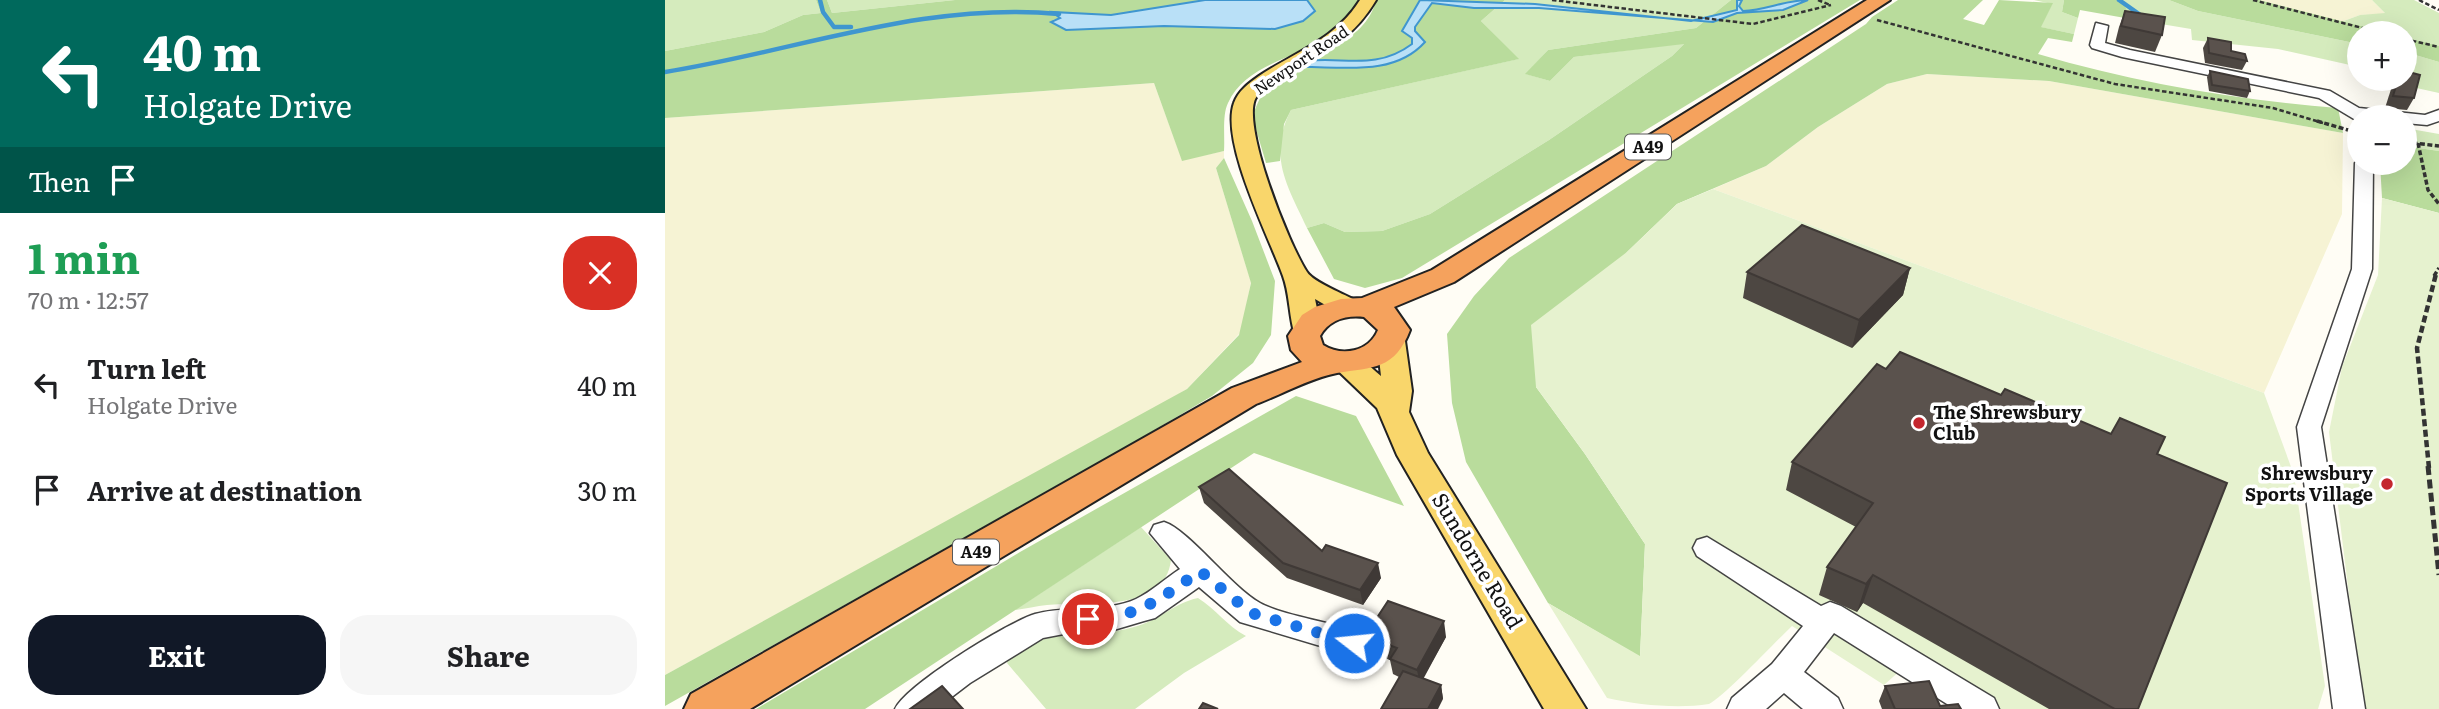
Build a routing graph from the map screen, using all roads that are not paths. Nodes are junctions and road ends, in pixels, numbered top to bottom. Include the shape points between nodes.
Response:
1 (1368, 0) edge
2 (1877, 10) edge
3 (2101, 26) dead end
4 (2276, 85) joint
5 (2347, 108) edge
6 (2439, 115) edge
7 (2417, 119) edge
8 (2364, 175) edge
9 (1443, 276) junction
10 (1298, 279) junction
11 (1357, 307) junction
12 (1306, 332) junction
13 (1392, 333) junction
14 (1338, 362) junction
15 (1244, 396) junction
16 (1395, 410) junction
17 (1164, 534) dead end
18 (1707, 548) dead end
19 (1200, 571) junction
20 (1823, 623) junction
21 (1354, 643) dead end
22 (1783, 674) junction
23 (708, 709) edge
24 (911, 709) edge
25 (1566, 709) edge
26 (1743, 709) edge
27 (1828, 709) edge
28 (1983, 709) edge
29 (2349, 709) edge

1 - 10 main road, Newport Road via 1346,33 1260,83 1244,101 1240,118 1264,205
2 - 9 highway, A49
3 - 4 lane via 2097,45
4 - 5 street via 2278,72 2324,81 2324,94
6 - 7 street
8 - 29 street via 2362,269 2309,427
9 - 11 highway, A49
9 - 13 highway, A49
10 - 11 main road
10 - 12 main road, Newport Road
11 - 12 highway via 1320,317
11 - 13 highway via 1383,314
12 - 14 highway via 1304,343 1314,355
12 - 15 highway, A49
13 - 14 highway via 1366,358
13 - 16 main road, Sundorne Road
14 - 15 highway, A49
14 - 16 main road, Sundorne Road via 1372,384
15 - 23 highway, A49
16 - 25 main road, Sundorne Road via 1413,455
17 - 19 street
18 - 20 street
19 - 21 street via 1251,613
19 - 24 street via 1144,609 1107,619 1036,627 959,673
20 - 22 street
20 - 28 street via 1830,615
22 - 26 street
22 - 27 street

